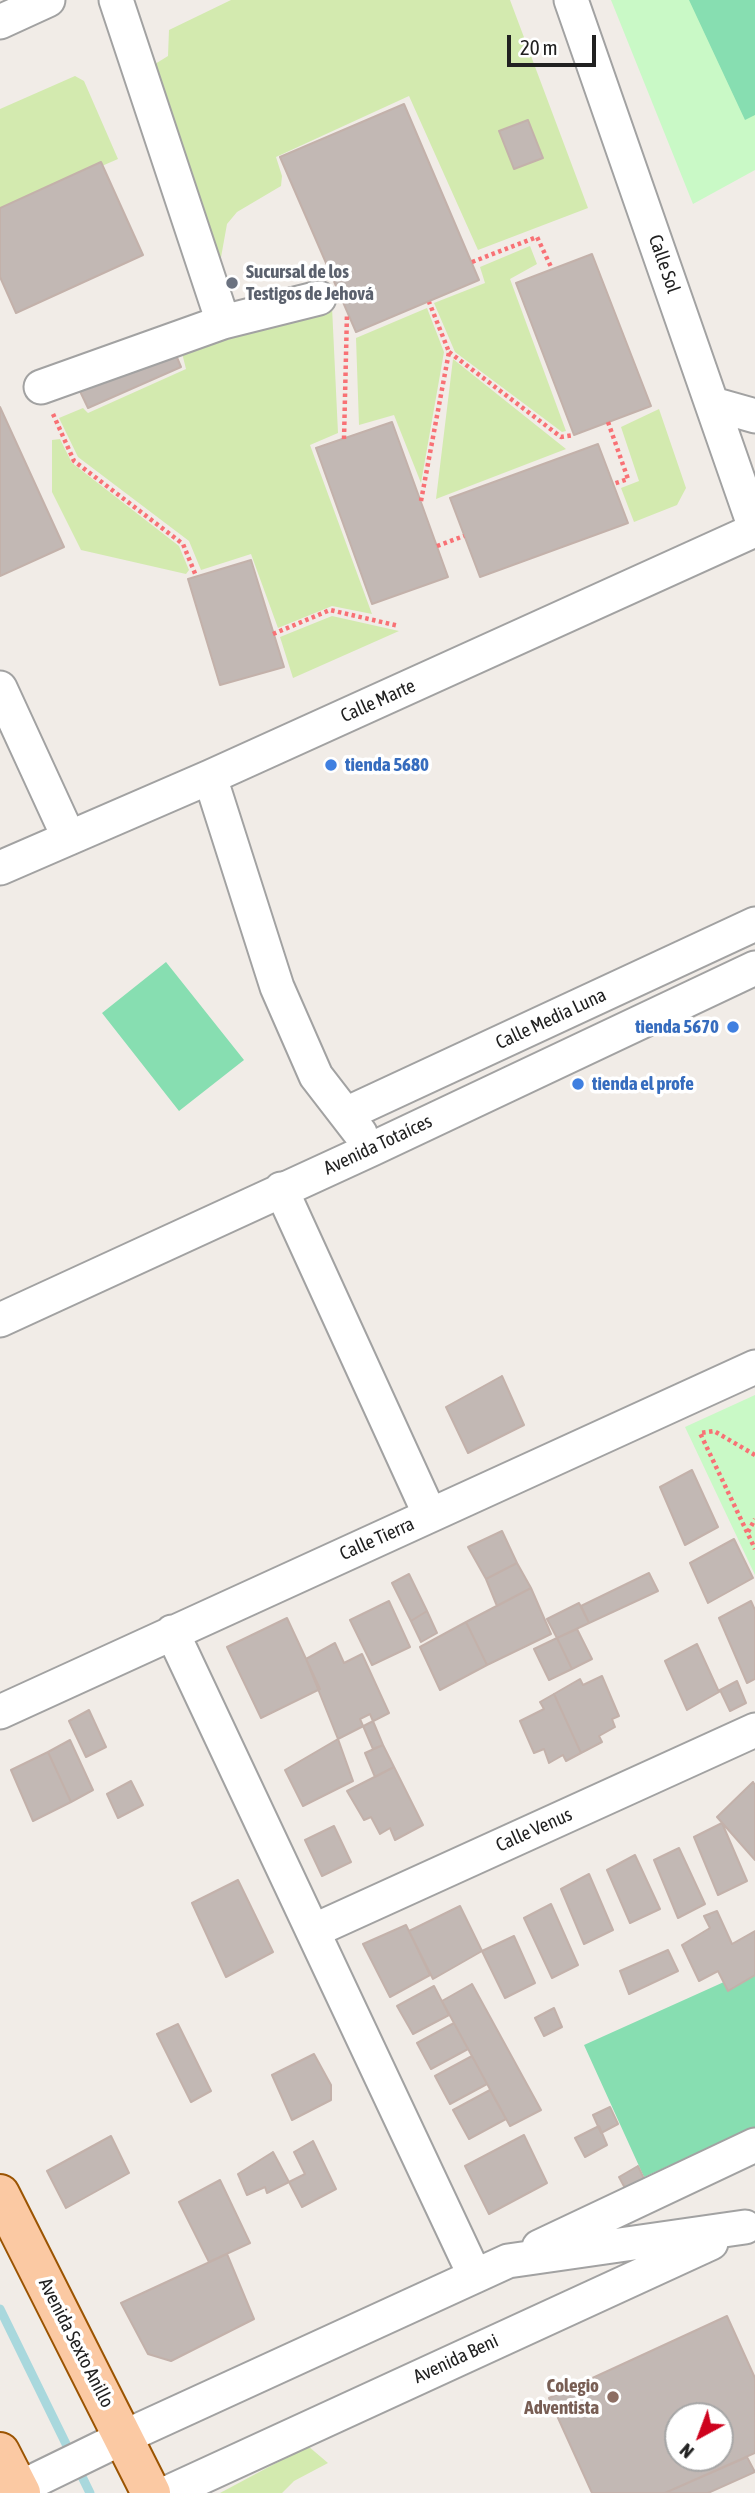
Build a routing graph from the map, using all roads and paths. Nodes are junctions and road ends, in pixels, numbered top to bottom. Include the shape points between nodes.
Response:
1 (48, 0) edge
2 (116, 0) edge
3 (571, 0) edge
4 (0, 22) edge
5 (472, 262) dead end
6 (552, 270) dead end
7 (429, 302) dead end
8 (333, 305) joint
9 (223, 322) junction
10 (449, 352) junction
11 (41, 387) joint
12 (713, 404) junction
13 (755, 416) edge
14 (608, 422) dead end
15 (574, 435) dead end
16 (344, 439) dead end
17 (613, 484) dead end
18 (421, 501) dead end
19 (755, 529) edge
20 (464, 536) dead end
21 (437, 546) dead end
22 (196, 576) dead end
23 (399, 626) dead end
24 (273, 634) dead end
25 (0, 688) edge
26 (210, 777) junction
27 (69, 838) junction
28 (0, 868) edge
29 (755, 924) edge
30 (755, 968) edge
31 (346, 1114) junction
32 (372, 1149) junction
33 (281, 1189) junction
34 (0, 1320) edge
35 (755, 1367) edge
36 (755, 1455) edge
37 (430, 1515) junction
38 (755, 1519) edge
39 (748, 1533) junction
40 (754, 1546) edge
41 (172, 1632) junction
42 (0, 1712) edge
43 (755, 1730) edge
44 (313, 1931) junction
45 (755, 2145) edge
46 (0, 2194) edge
47 (750, 2225) edge
48 (508, 2261) junction
49 (475, 2276) junction
50 (115, 2442) junction
51 (0, 2452) edge
52 (21, 2488) edge
53 (152, 2493) edge
54 (167, 2493) edge

1 - 4 street
2 - 9 street
3 - 12 street, Calle Sol
5 - 6 path via 537,237
7 - 10 path
8 - 9 street
8 - 16 path
9 - 11 street
10 - 15 path via 561,437
10 - 18 path
11 - 22 path via 74,461 183,544
12 - 13 street
12 - 19 street, Calle Sol
14 - 17 path via 628,478
19 - 26 street, Calle Marte
20 - 21 path
23 - 24 path via 330,610
25 - 27 street
26 - 27 street, Calle Marte
26 - 31 street via 277,987 316,1076
27 - 28 street, Calle Marte
29 - 31 street, Calle Media Luna
30 - 32 street, Avenida Totaíces
31 - 32 street
32 - 33 street, Avenida Totaíces
33 - 34 street, Avenida Totaíces
33 - 37 street
35 - 37 street, Calle Tierra
36 - 39 path via 714,1431 700,1433
37 - 41 street, Calle Tierra
38 - 39 path
39 - 40 path
41 - 42 street, Calle Tierra
41 - 44 street
43 - 44 street, Calle Venus
44 - 49 street
45 - 48 street, Avenida Beni
46 - 50 main road, Avenida Sexto Anillo
47 - 48 street, Avenida Beni
47 - 54 street, Avenida Beni
48 - 49 street, Avenida Beni
49 - 50 street, Avenida Beni
50 - 52 street, Avenida Beni
50 - 53 main road, Avenida Sexto Anillo
51 - 52 main road

